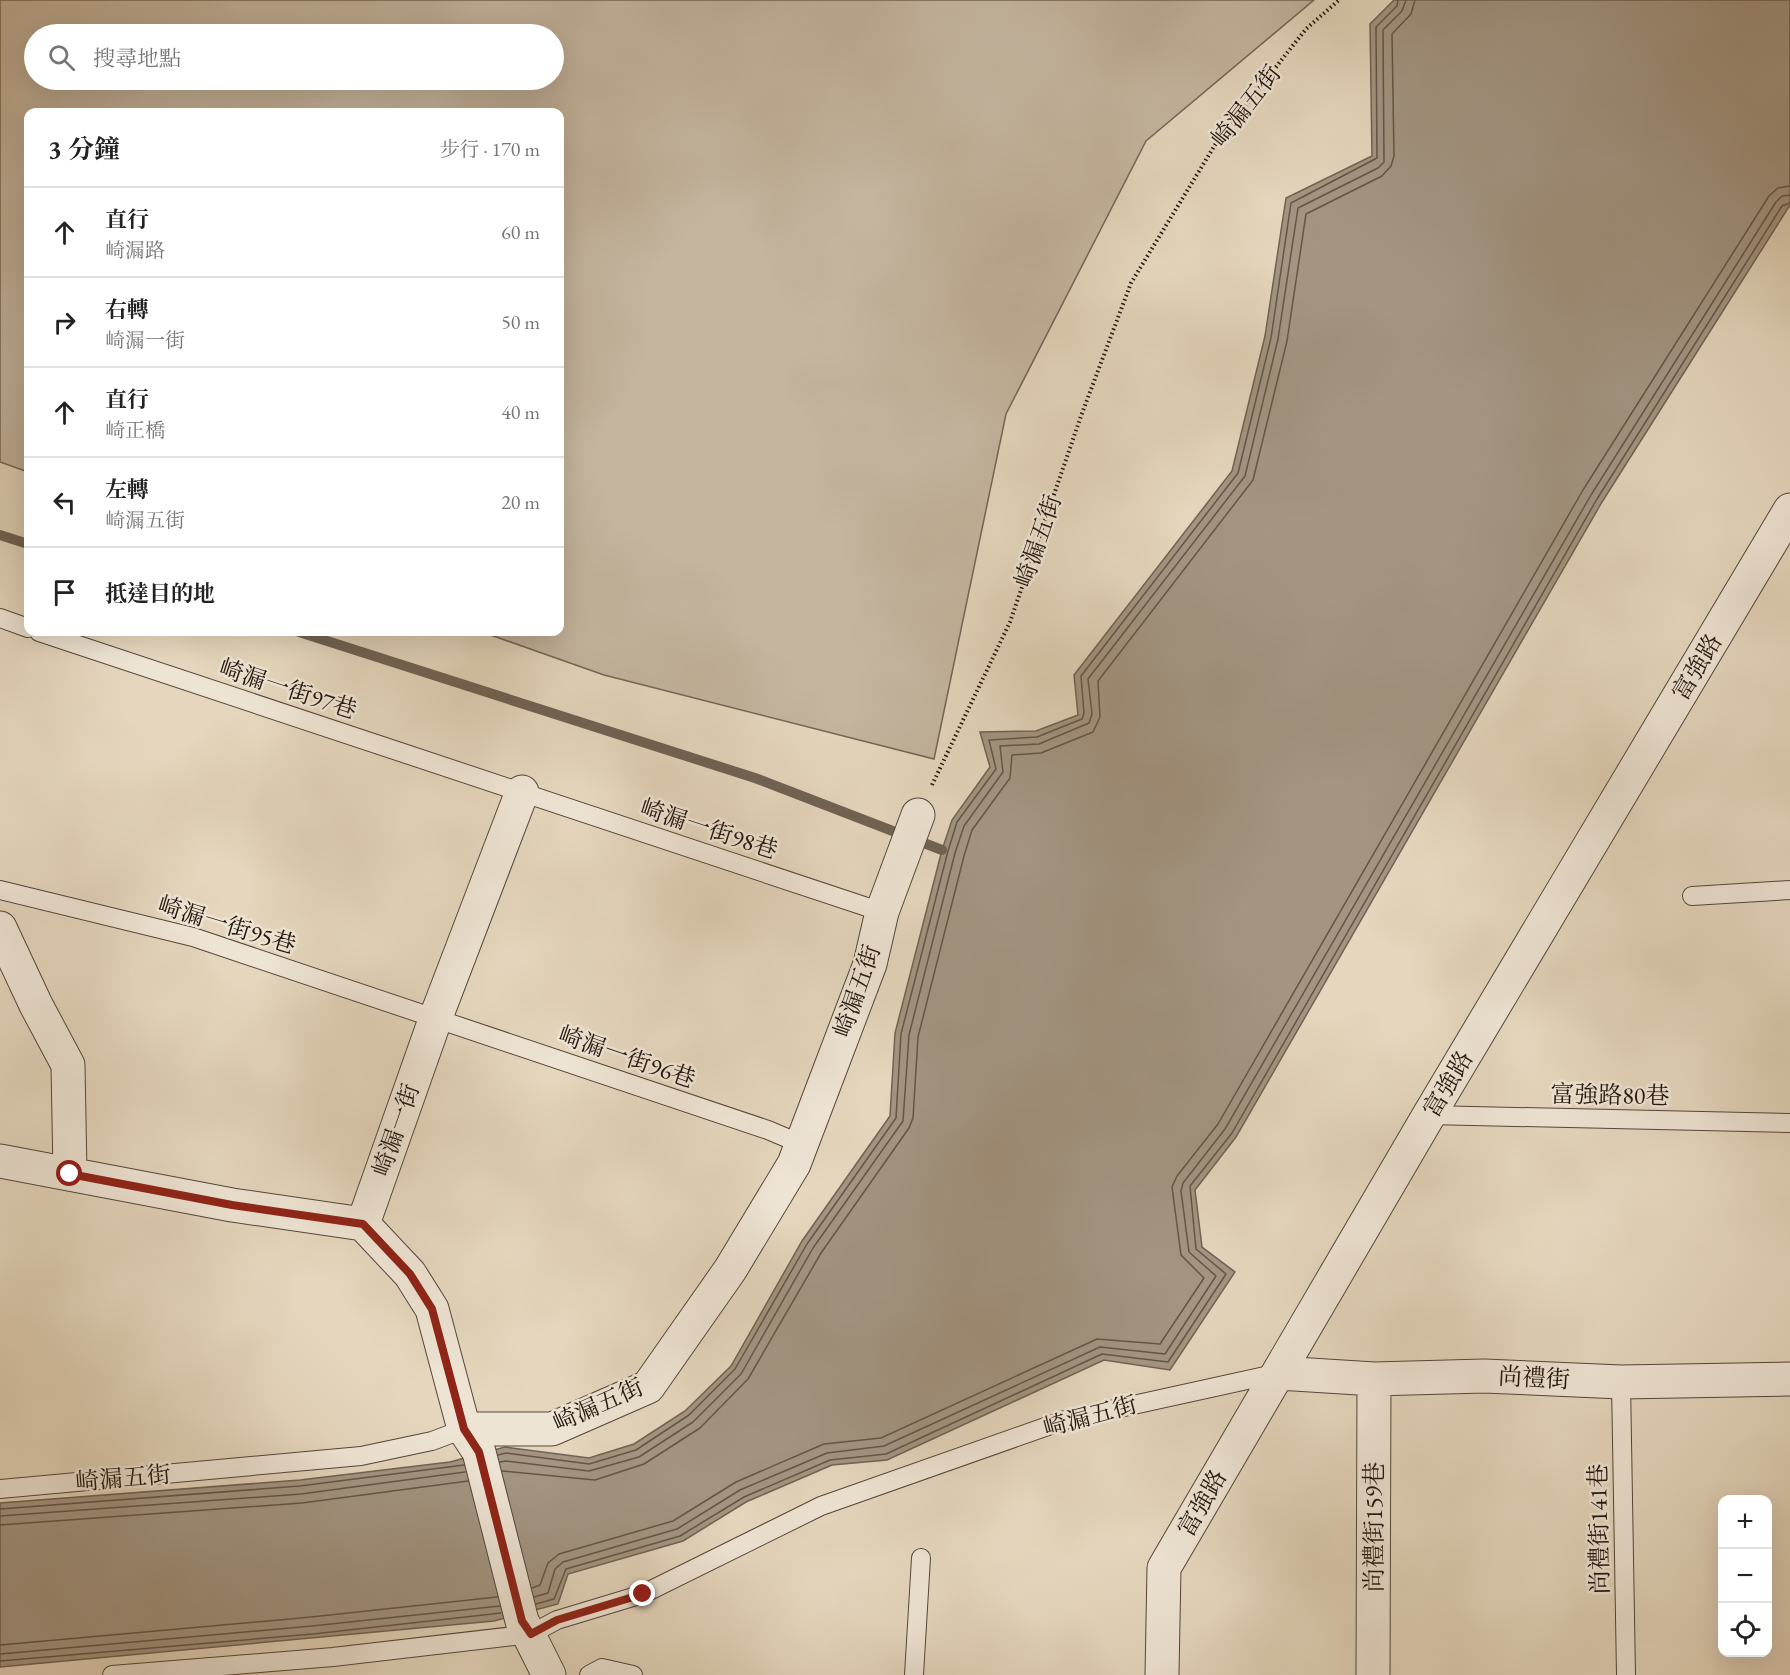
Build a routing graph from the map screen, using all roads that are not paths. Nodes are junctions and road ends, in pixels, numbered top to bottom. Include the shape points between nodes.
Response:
1 (1790, 510) edge
2 (1775, 563) edge
3 (0, 618) edge
4 (24, 627) edge
5 (51, 636) edge
6 (522, 792) junction
7 (918, 815) road end
8 (0, 890) edge
9 (1790, 890) edge
10 (1692, 896) dead end
11 (882, 912) junction
12 (0, 928) edge
13 (436, 1017) junction
14 (1429, 1115) junction
15 (1790, 1123) edge
16 (801, 1144) junction
17 (0, 1161) edge
18 (70, 1174) junction
19 (363, 1224) junction
20 (1279, 1373) junction
21 (1374, 1378) junction
22 (1790, 1379) edge
23 (1621, 1382) junction
24 (472, 1440) junction
25 (0, 1489) edge
26 (921, 1558) dead end
27 (527, 1628) junction
28 (333, 1657) junction
29 (112, 1675) edge
30 (329, 1675) edge
31 (549, 1675) edge
32 (589, 1675) edge
33 (633, 1675) edge
34 (914, 1675) edge
35 (1162, 1675) edge
36 (1373, 1675) edge
37 (1626, 1675) edge

1 - 2 street, 富強路
2 - 14 street, 富強路
3 - 4 lane
5 - 6 lane, 崎漏一街97巷
6 - 11 lane, 崎漏一街98巷
6 - 13 street, 崎漏一街
7 - 11 street, 崎漏五街
8 - 13 lane, 崎漏一街95巷 via 193,937
9 - 10 lane
11 - 16 street, 崎漏五街 via 870,964
12 - 18 street via 68,1065
13 - 16 lane, 崎漏一街96巷
13 - 19 street, 崎漏一街
14 - 15 lane, 富強路80巷
14 - 20 street, 富強路
16 - 24 street, 崎漏五街 via 794,1164 730,1270 648,1387 552,1429
17 - 18 street
18 - 19 street via 232,1205
19 - 24 street via 410,1274 432,1309
20 - 21 street, 尚禮街
20 - 27 lane, 崎漏五街 via 1065,1420 821,1506 643,1594
20 - 35 street, 富強路 via 1164,1568
21 - 23 street, 尚禮街 via 1484,1376
21 - 36 street, 尚禮街159巷
22 - 23 street, 尚禮街
23 - 37 lane, 尚禮街141巷
24 - 25 lane, 崎漏五街 via 432,1441 361,1456
24 - 27 street
26 - 34 lane
27 - 28 lane, 崎漏五街
27 - 31 street
28 - 29 lane, 崎漏五街
28 - 30 lane
32 - 33 lane via 602,1668

